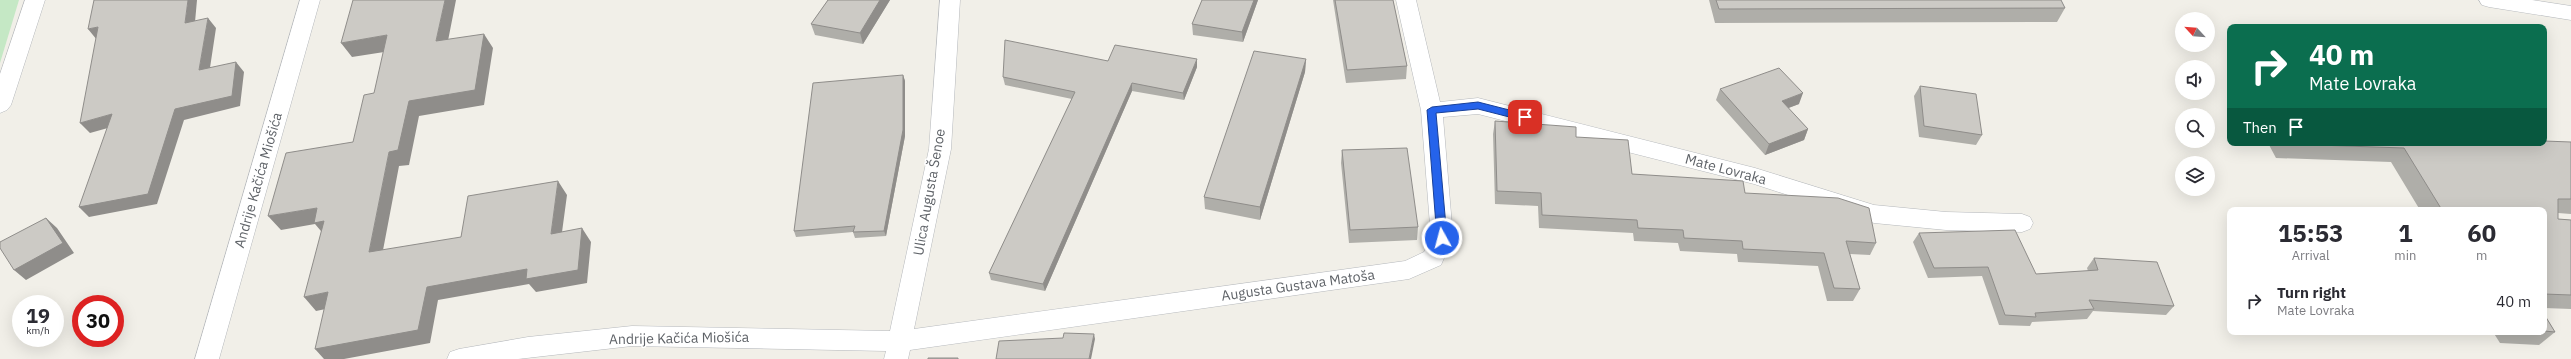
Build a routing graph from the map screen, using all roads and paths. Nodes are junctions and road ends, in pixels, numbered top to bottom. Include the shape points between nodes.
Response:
1 (35, 0) edge
2 (310, 0) edge
3 (950, 0) edge
4 (1406, 0) edge
5 (2489, 0) edge
6 (2571, 13) edge
7 (0, 105) edge
8 (1432, 110) junction
9 (2022, 223) dead end
10 (898, 350) edge
11 (207, 359) edge
12 (459, 359) edge

1 - 7 street
2 - 11 street, Andrije Kačića Miošića
3 - 10 street, Ulica Augusta Šenoe via 940,149
4 - 8 street, Augusta Gustava Matoša
5 - 6 street
8 - 9 street, Mate Lovraka via 1478,106 1755,176 1874,214 1946,221
8 - 10 street, Augusta Gustava Matoša via 1442,238 1433,258 1409,270
10 - 12 street, Andrije Kačića Miošića via 632,336 528,347

